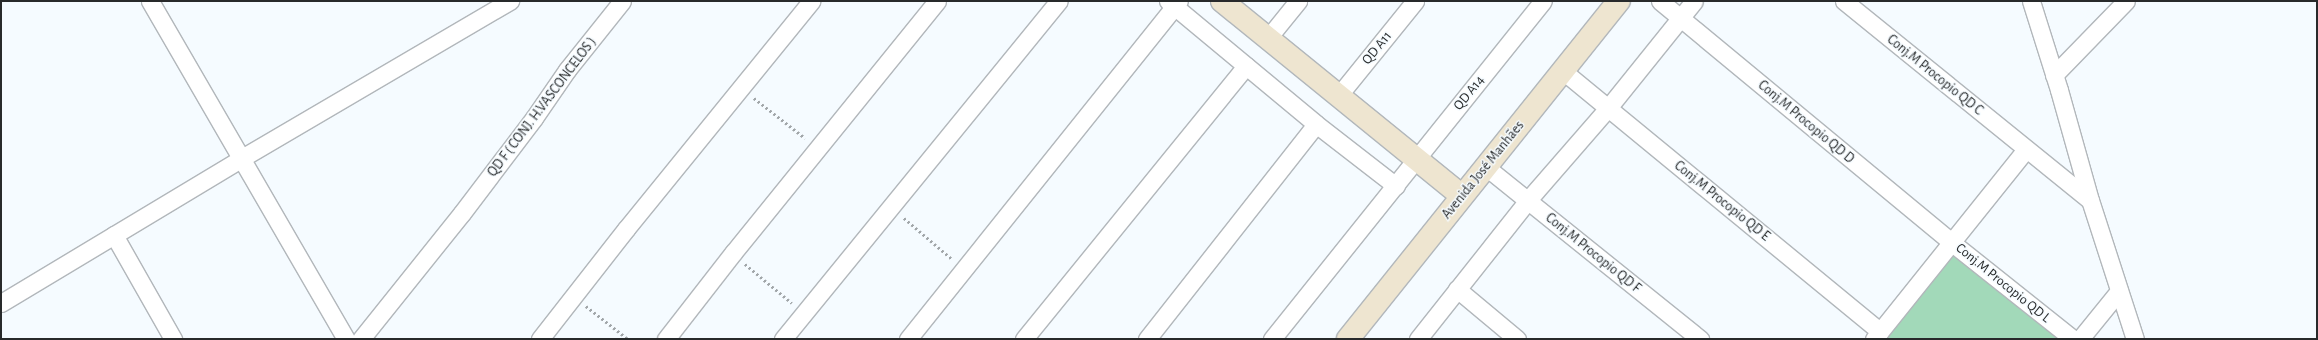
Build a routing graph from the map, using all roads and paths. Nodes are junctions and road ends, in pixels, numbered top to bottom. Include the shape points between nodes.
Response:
1 (150, 1) edge
2 (510, 1) edge
3 (622, 1) edge
4 (812, 1) edge
5 (937, 1) edge
6 (1059, 1) edge
7 (1222, 1) edge
8 (1298, 1) edge
9 (1415, 1) edge
10 (1543, 1) edge
11 (1619, 1) edge
12 (1660, 1) edge
13 (1694, 1) edge
14 (1844, 1) edge
15 (2126, 1) edge
16 (1174, 3) edge
17 (2029, 4) edge
18 (1680, 18) junction
19 (1268, 38) junction
20 (1246, 66) junction
21 (1563, 71) junction
22 (2054, 75) junction
23 (740, 88) junction
24 (1339, 95) junction
25 (1608, 108) junction
26 (1316, 124) junction
27 (818, 148) junction
28 (2026, 149) junction
29 (242, 158) junction
30 (1417, 159) junction
31 (1486, 167) junction
32 (1396, 186) junction
33 (1462, 196) junction
34 (1528, 200) junction
35 (2090, 200) junction
36 (891, 207) junction
37 (114, 235) junction
38 (1952, 242) junction
39 (733, 253) junction
40 (964, 270) junction
41 (1457, 289) junction
42 (2118, 291) junction
43 (575, 297) junction
44 (1, 303) edge
45 (803, 312) junction
46 (1877, 335) edge
47 (174, 339) edge
48 (346, 339) edge
49 (361, 339) edge
50 (540, 339) edge
51 (628, 339) edge
52 (666, 339) edge
53 (783, 339) edge
54 (908, 339) edge
55 (1024, 339) edge
56 (1147, 339) edge
57 (1272, 339) edge
58 (1348, 339) edge
59 (1418, 339) edge
60 (1517, 339) edge
61 (1700, 339) edge
62 (2073, 339) edge
63 (2080, 339) edge
64 (2135, 339) edge

1 - 29 street
2 - 29 street
3 - 49 street, QD F ( CONJ. H.VASCONCELOS ) via 567,70 462,213
4 - 23 street
5 - 27 street
6 - 36 street
7 - 19 street
8 - 19 street
9 - 24 street, QD A11
10 - 30 street, QD A14
11 - 21 street, Avenida José Manhães
12 - 18 street, Conj.M Procopio QD D
13 - 18 street
14 - 28 street, Conj.M Procopio QD C
15 - 22 street
16 - 20 street
16 - 40 street
17 - 22 street
18 - 25 street
18 - 38 street, Conj.M Procopio QD D
19 - 24 street
20 - 26 street
20 - 55 street
21 - 25 street, Conj.M Procopio QD E
21 - 31 street, Avenida José Manhães
22 - 35 street
23 - 27 path
23 - 43 street via 626,229
24 - 30 street
25 - 34 street
25 - 46 street, Conj.M Procopio QD E
26 - 32 street
26 - 56 street
27 - 39 street
28 - 35 street
28 - 38 street
29 - 37 street
29 - 48 street
30 - 32 street, QD A14
30 - 33 street
31 - 33 street, Avenida José Manhães
31 - 34 street, Conj.M Procopio QD F
32 - 57 street, QD A14
33 - 58 street, Avenida José Manhães
34 - 41 street
34 - 61 street, Conj.M Procopio QD F
35 - 42 street
36 - 40 path
36 - 45 street
37 - 44 street
37 - 47 street
38 - 46 street
38 - 62 street, Conj.M Procopio QD L
39 - 45 path
39 - 52 street
40 - 54 street
41 - 59 street
41 - 60 street
42 - 63 street
42 - 64 street
43 - 50 street
43 - 51 path
45 - 53 street

